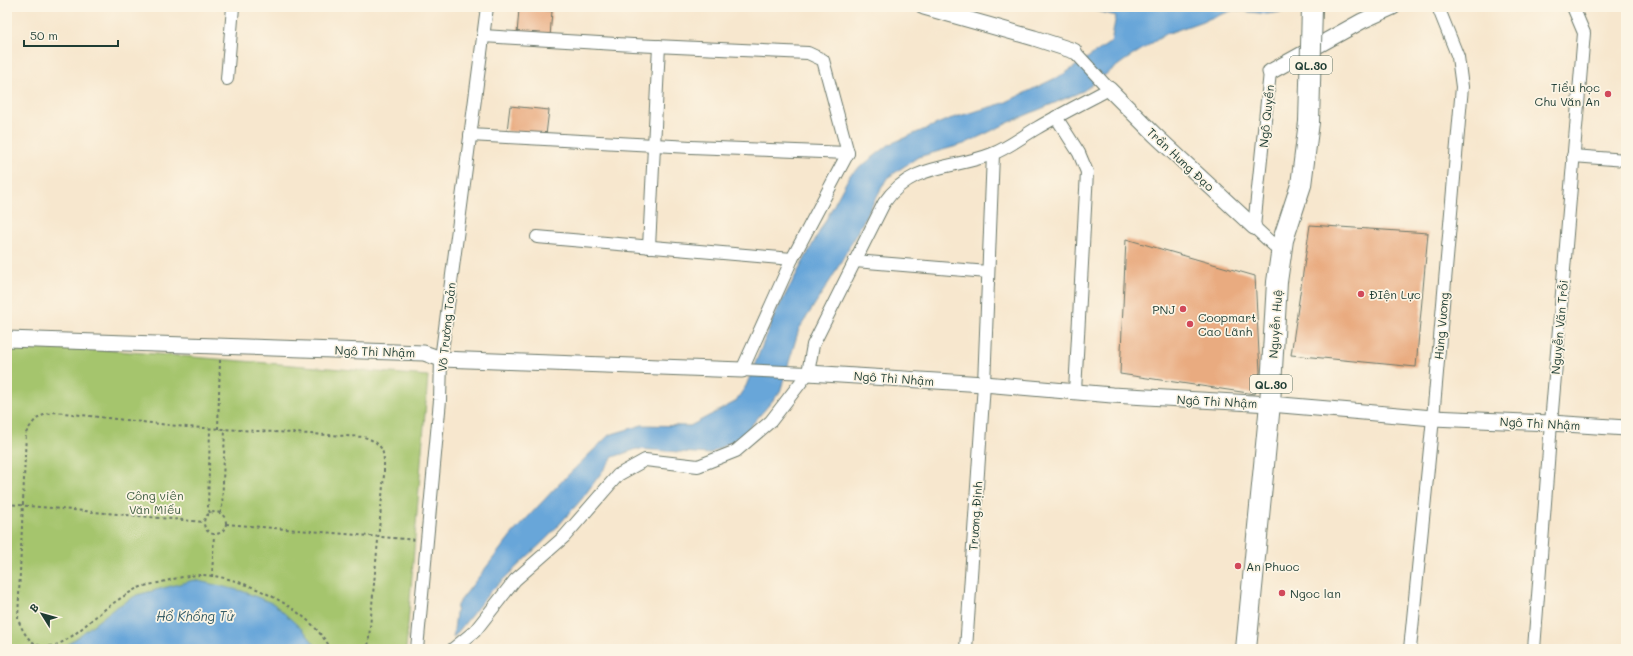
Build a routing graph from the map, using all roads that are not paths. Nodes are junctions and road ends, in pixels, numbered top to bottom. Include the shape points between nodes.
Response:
1 (233, 7) edge
2 (487, 7) edge
3 (924, 7) edge
4 (1312, 7) edge
5 (1393, 7) edge
6 (1438, 7) edge
7 (1573, 7) edge
8 (483, 36) junction
9 (659, 46) junction
10 (1074, 51) joint
11 (1270, 72) joint
12 (227, 79) dead end
13 (1110, 89) junction
14 (1056, 117) junction
15 (470, 135) junction
16 (654, 145) junction
17 (848, 153) junction
18 (992, 154) junction
19 (1573, 156) junction
20 (1626, 160) edge
21 (1254, 227) junction
22 (537, 237) dead end
23 (649, 247) junction
24 (1281, 252) junction
25 (792, 258) junction
26 (855, 262) junction
27 (988, 272) junction
28 (7, 339) edge
29 (441, 359) junction
30 (742, 370) junction
31 (808, 373) junction
32 (984, 384) junction
33 (1075, 391) junction
34 (1270, 404) junction
35 (1433, 418) junction
36 (1550, 423) junction
37 (1626, 428) edge
38 (417, 649) edge
39 (452, 649) edge
40 (966, 649) edge
41 (1246, 649) edge
42 (1410, 649) edge
43 (1534, 649) edge

1 - 12 street
2 - 8 street, Võ Trường Toản
3 - 10 street
4 - 24 highway, Nguyễn Huệ / QL.30, bridge via 1309,122 1302,185
5 - 11 street, Ngô Quyền via 1362,21
6 - 35 street, Hùng Vương via 1458,57 1462,87
7 - 19 street, Nguyễn Văn Trỗi via 1584,33
8 - 9 street
8 - 15 street, Võ Trường Toản
9 - 16 street
9 - 17 street via 808,53 823,60
10 - 13 street
11 - 21 street, Ngô Quyền
13 - 14 street
13 - 21 street, Trần Hưng Đạo via 1155,135
14 - 18 street
14 - 33 street via 1087,172
15 - 16 street
15 - 29 street, Võ Trường Toản
16 - 17 street
16 - 23 street
17 - 25 street
18 - 26 street via 924,171 904,181 892,191 884,203
18 - 27 street, Trương Định
19 - 20 street
19 - 36 street, Nguyễn Văn Trỗi
21 - 24 street
22 - 23 street
23 - 25 street
24 - 34 highway, Nguyễn Huệ / QL.30
25 - 30 street
26 - 27 street
26 - 31 street via 813,345
27 - 32 street, Trương Định
28 - 29 street, Ngô Thì Nhậm via 424,353
29 - 30 street, Ngô Thì Nhậm
29 - 38 street, Võ Trường Toản via 440,400
30 - 31 street
31 - 32 street, Ngô Thì Nhậm
31 - 39 street via 771,421 736,451 698,466 645,460 618,474 564,537 515,580 475,631
32 - 33 street, Ngô Thì Nhậm
32 - 40 street, Trương Định
33 - 34 street, Ngô Thì Nhậm
34 - 35 street, Ngô Thì Nhậm
34 - 41 highway, Nguyễn Huệ / QL.30
35 - 36 street, Ngô Thì Nhậm
35 - 42 street, Hùng Vương
36 - 37 street, Ngô Thì Nhậm
36 - 43 street, Nguyễn Văn Trỗi

